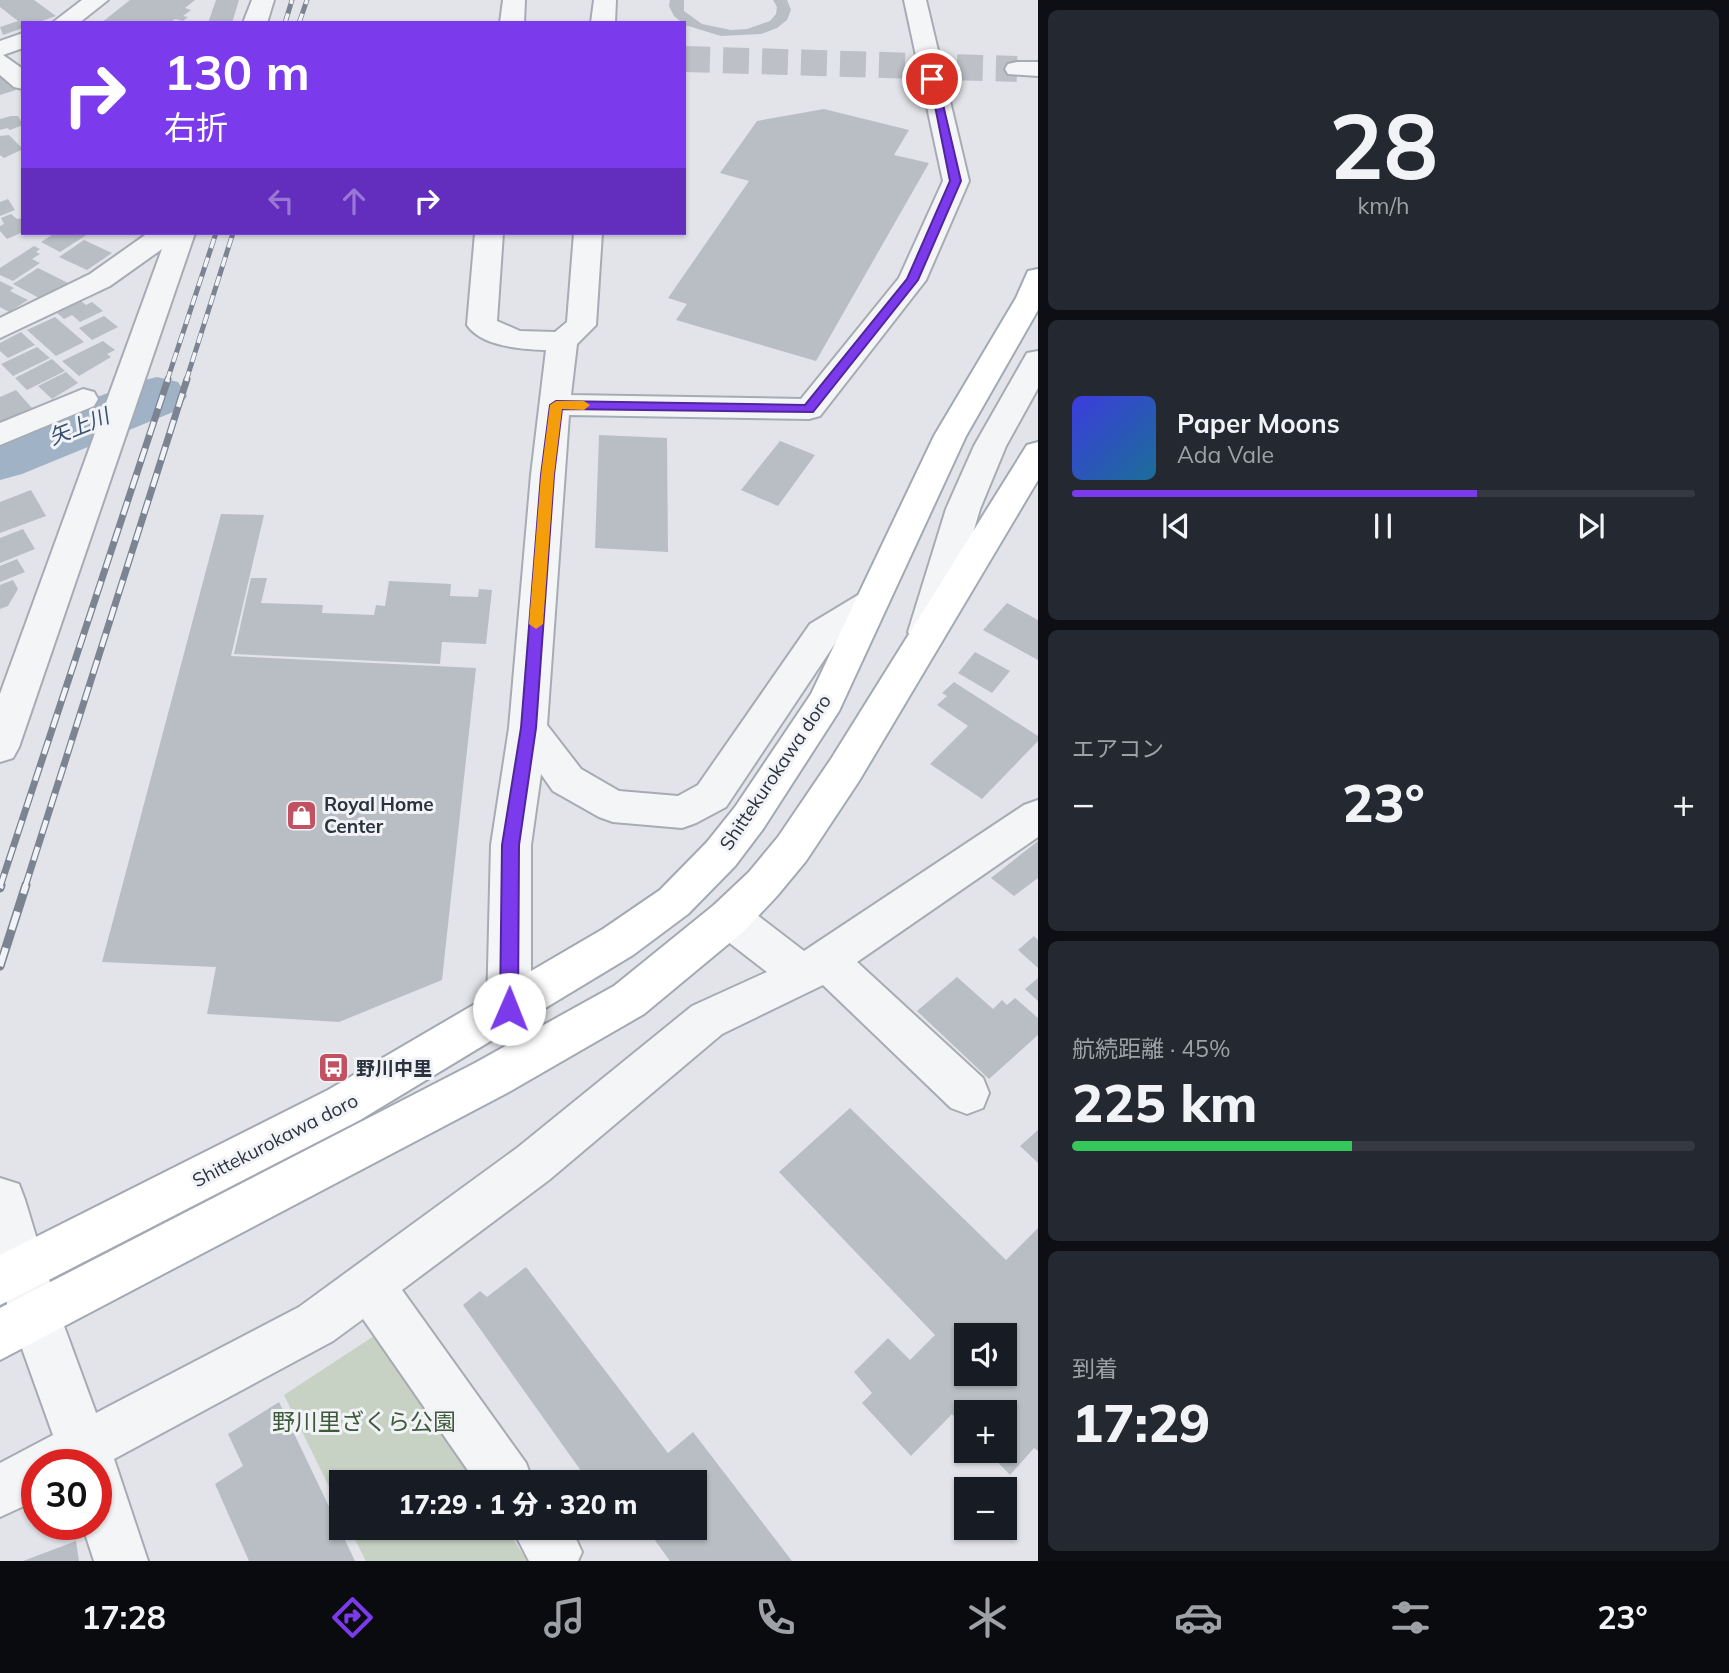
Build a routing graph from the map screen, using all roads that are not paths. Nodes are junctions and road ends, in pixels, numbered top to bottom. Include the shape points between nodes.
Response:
1 (97, 0) edge
2 (263, 0) edge
3 (514, 0) edge
4 (605, 0) edge
5 (915, 0) edge
6 (66, 21) edge
7 (256, 21) edge
8 (512, 21) edge
9 (603, 21) edge
10 (21, 41) edge
11 (0, 50) edge
12 (0, 62) edge
13 (21, 80) edge
14 (163, 235) edge
15 (180, 235) edge
16 (489, 235) edge
17 (588, 235) edge
18 (1038, 277) edge
19 (0, 329) edge
20 (562, 341) junction
21 (1038, 360) edge
22 (83, 399) dead end
23 (556, 405) junction
24 (0, 435) edge
25 (1038, 453) edge
26 (870, 604) junction
27 (926, 633) junction
28 (528, 728) junction
29 (0, 747) edge
30 (1038, 816) edge
31 (729, 918) junction
32 (814, 967) junction
33 (509, 1009) junction
34 (967, 1093) dead end
35 (2, 1200) dead end
36 (10, 1275) edge
37 (369, 1285) junction
38 (18, 1325) edge
39 (73, 1449) edge
40 (107, 1449) edge
41 (499, 1470) edge
42 (21, 1480) edge
43 (0, 1490) edge
44 (112, 1540) edge
45 (121, 1561) edge

1 - 6 street
2 - 7 street
3 - 8 street
4 - 9 street
5 - 23 street via 956,181 912,280 809,409
10 - 11 street
12 - 13 street
14 - 19 street via 100,280
15 - 29 street
16 - 20 street via 482,325 515,340
17 - 20 street via 581,325
18 - 26 main road, Shittekurokawa doro via 950,436
20 - 23 street
21 - 27 street via 990,446 963,509
22 - 24 street
23 - 28 street
25 - 27 main road
26 - 28 street via 823,633 712,796 682,812 613,806 567,779
26 - 33 main road, Shittekurokawa doro via 826,701 721,854 674,902
27 - 31 main road via 792,849
28 - 33 street via 511,845
30 - 32 street
31 - 32 street
31 - 38 main road via 629,1000 368,1144
32 - 34 street
32 - 37 street via 707,1020 533,1164
33 - 36 main road, Shittekurokawa doro via 344,1105
35 - 36 street
36 - 38 street
37 - 40 street via 316,1324
37 - 41 street
38 - 39 street
42 - 43 street
44 - 45 street

